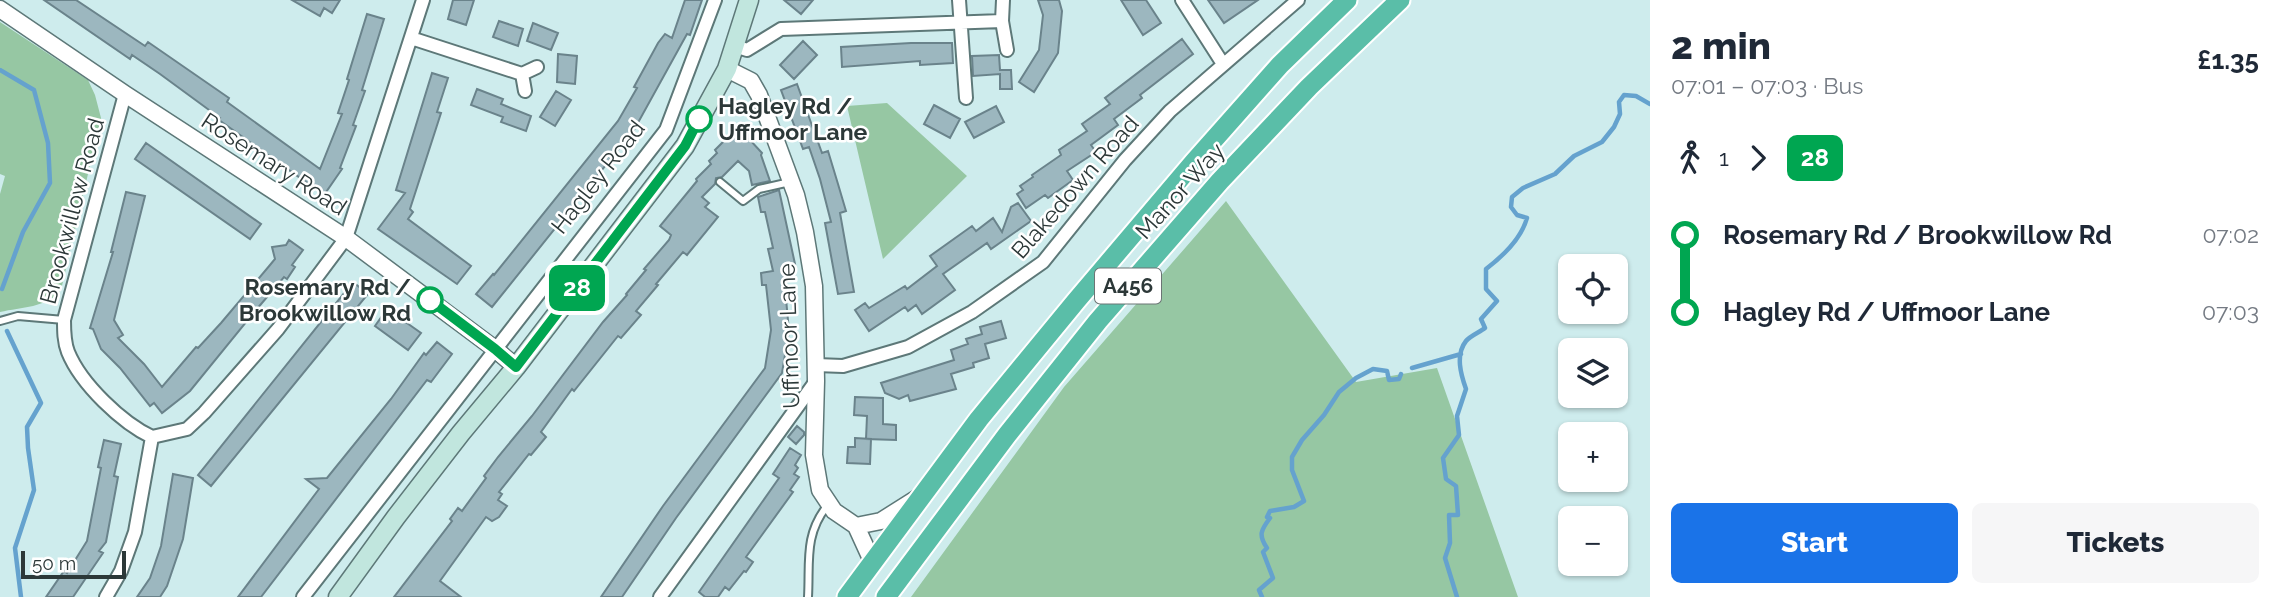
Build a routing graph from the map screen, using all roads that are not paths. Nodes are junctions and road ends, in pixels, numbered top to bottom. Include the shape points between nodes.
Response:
1 (421, 0) edge
2 (715, 0) edge
3 (749, 0) edge
4 (959, 0) edge
5 (1003, 0) edge
6 (1182, 0) edge
7 (1298, 0) edge
8 (1347, 0) edge
9 (1400, 0) edge
10 (0, 9) edge
11 (1003, 21) junction
12 (961, 24) junction
13 (411, 38) junction
14 (736, 46) junction
15 (1007, 51) dead end
16 (1223, 64) junction
17 (537, 66) dead end
18 (727, 69) junction
19 (522, 74) junction
20 (525, 91) dead end
21 (125, 94) junction
22 (966, 97) dead end
23 (791, 181) junction
24 (720, 182) dead end
25 (346, 238) junction
26 (64, 320) junction
27 (0, 321) edge
28 (495, 349) junction
29 (516, 367) junction
30 (816, 373) junction
31 (152, 438) junction
32 (927, 492) junction
33 (828, 505) junction
34 (856, 526) junction
35 (872, 561) junction
36 (106, 597) edge
37 (303, 597) edge
38 (338, 597) edge
39 (660, 597) edge
40 (808, 597) edge
41 (847, 597) edge
42 (886, 597) edge

1 - 13 street
2 - 28 street, Hagley Road via 666,130
3 - 14 main road
4 - 12 street
5 - 11 street
6 - 16 street
7 - 16 street, Blakedown Road
8 - 32 highway, Manor Way / A456 via 1280,65 1194,162 979,419
9 - 42 highway, Manor Way / A456 via 1220,181 1098,321
10 - 21 street, Rosemary Road
11 - 12 street
11 - 15 street
12 - 14 street via 781,29 747,50
12 - 22 street
13 - 19 street
13 - 25 street
14 - 18 main road
16 - 30 street, Blakedown Road via 1170,111 1125,160 1043,262 972,312 908,347
17 - 19 street
18 - 23 street, Uffmoor Lane via 751,81
18 - 29 main road via 685,146
19 - 20 street
21 - 25 street, Rosemary Road
21 - 26 street, Brookwillow Road
23 - 24 lane via 759,189 743,201
23 - 30 street, Uffmoor Lane via 814,286
25 - 28 street, Rosemary Road
25 - 31 street via 278,329 204,413 187,429
26 - 27 lane via 18,316
26 - 31 street, Brookwillow Road via 69,353 86,380 113,410
28 - 29 street, Rosemary Road
28 - 37 street, Hagley Road
29 - 38 main road
30 - 33 street, Uffmoor Lane via 814,455
30 - 39 street
31 - 36 street via 135,532
32 - 34 street via 881,521
32 - 35 highway, Manor Way / A456
33 - 34 street
33 - 40 lane via 810,535
34 - 35 street
35 - 41 highway, Manor Way / A456

